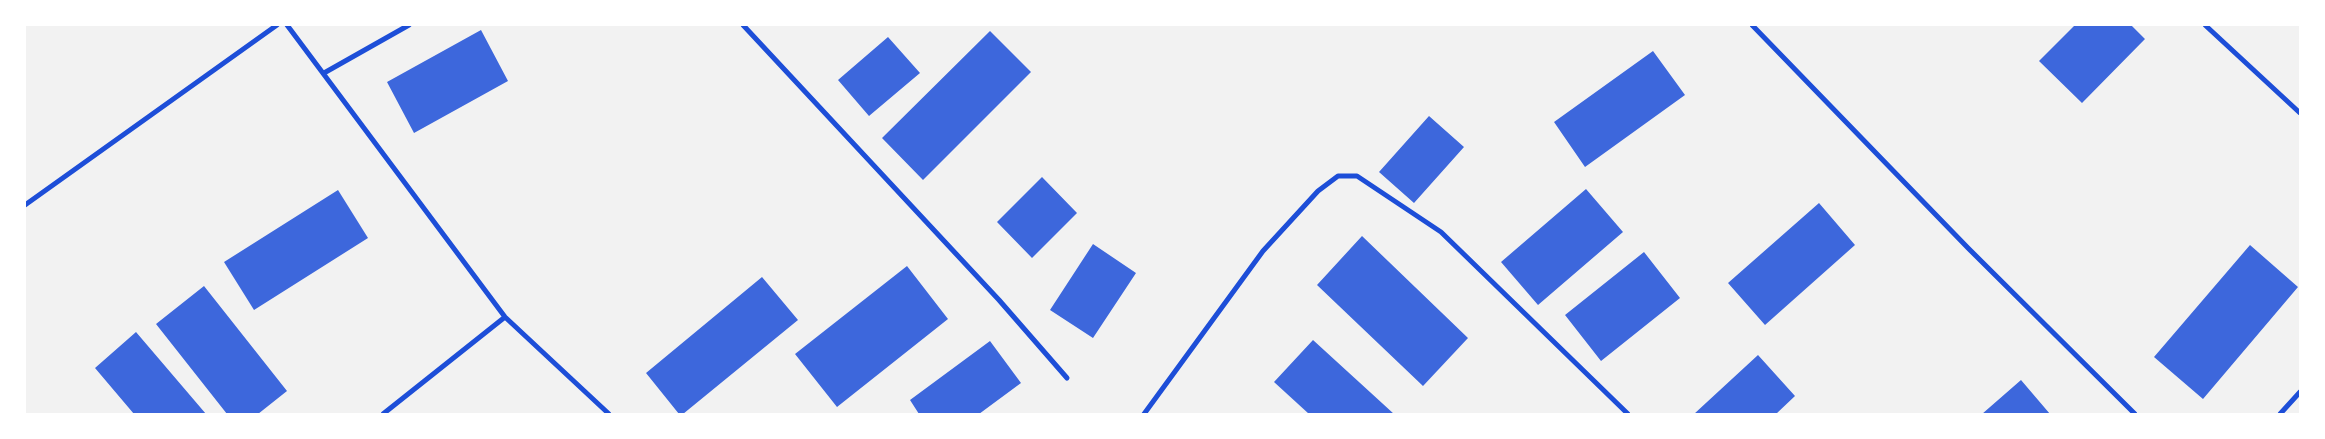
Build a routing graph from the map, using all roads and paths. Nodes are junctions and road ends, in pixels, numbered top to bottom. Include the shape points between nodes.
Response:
1 (277, 25) edge
2 (287, 25) edge
3 (409, 25) edge
4 (743, 25) edge
5 (1752, 25) edge
6 (2205, 25) edge
7 (324, 73) junction
8 (2300, 113) edge
9 (25, 206) edge
10 (505, 317) junction
11 (1067, 378) dead end
12 (2300, 392) edge
13 (383, 414) edge
14 (609, 414) edge
15 (1144, 414) edge
16 (1628, 414) edge
17 (2135, 414) edge
18 (2280, 414) edge

1 - 9 street
2 - 7 street
3 - 7 street
4 - 11 street via 999,300
5 - 17 street via 1968,248
6 - 8 street
7 - 10 street
10 - 13 street
10 - 14 street
12 - 18 street
15 - 16 street via 1263,252 1318,191 1338,176 1357,176 1441,232

